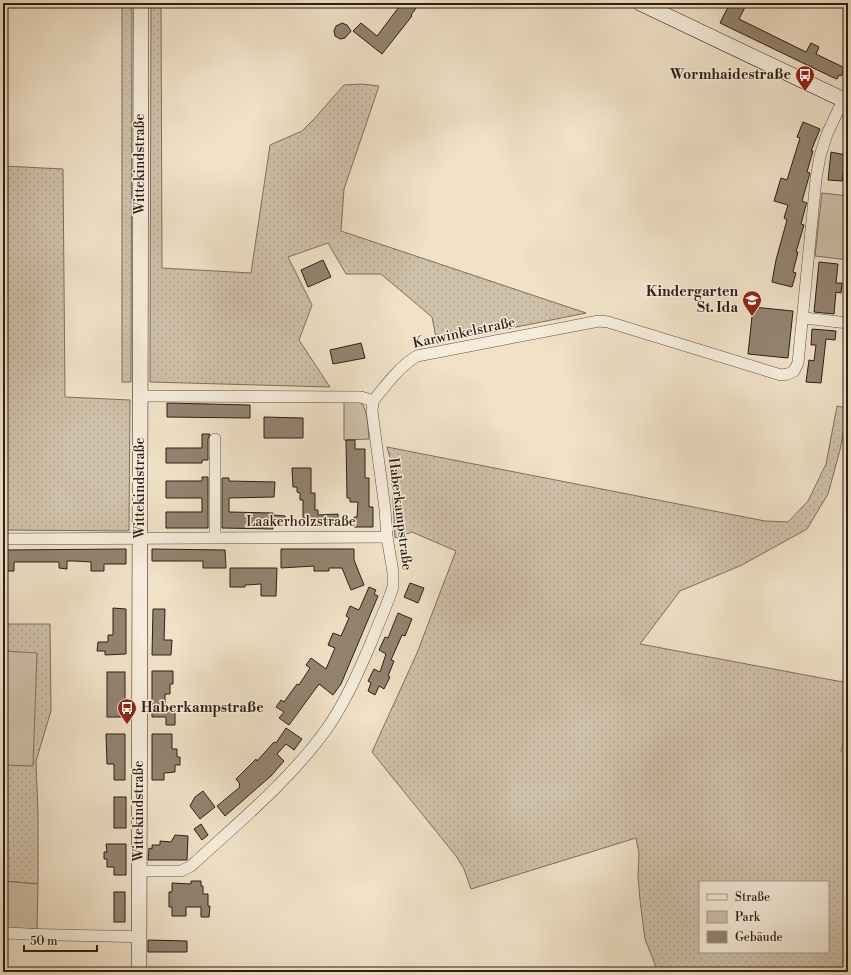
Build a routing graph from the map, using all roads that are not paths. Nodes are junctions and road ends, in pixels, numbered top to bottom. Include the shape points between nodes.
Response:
1 (141, 3) edge
2 (640, 3) edge
3 (846, 101) edge
4 (804, 318) junction
5 (848, 324) edge
6 (140, 396) junction
7 (373, 401) junction
8 (215, 439) dead end
9 (215, 537) junction
10 (387, 537) junction
11 (140, 538) junction
12 (3, 539) edge
13 (138, 871) junction
14 (3, 935) edge
15 (139, 937) junction
16 (139, 972) edge

1 - 6 main road, Wittekindstraße
2 - 3 main road
3 - 4 street via 827,134 820,156
4 - 5 street
4 - 7 street, Karwinkelstraße via 798,363 794,371 788,374 781,375 599,321 417,356 398,370
6 - 7 street via 361,397
6 - 11 main road, Wittekindstraße
7 - 10 street, Haberkampstraße
8 - 9 street
9 - 10 street, Laakerholzstraße
9 - 11 street, Laakerholzstraße
10 - 13 street, Haberkampstraße via 393,587 357,675 326,729 280,782 186,870
11 - 12 street, Laakerholzstraße
11 - 13 main road, Wittekindstraße
13 - 15 main road, Wittekindstraße
14 - 15 street via 9,933
15 - 16 main road, Wittekindstraße

